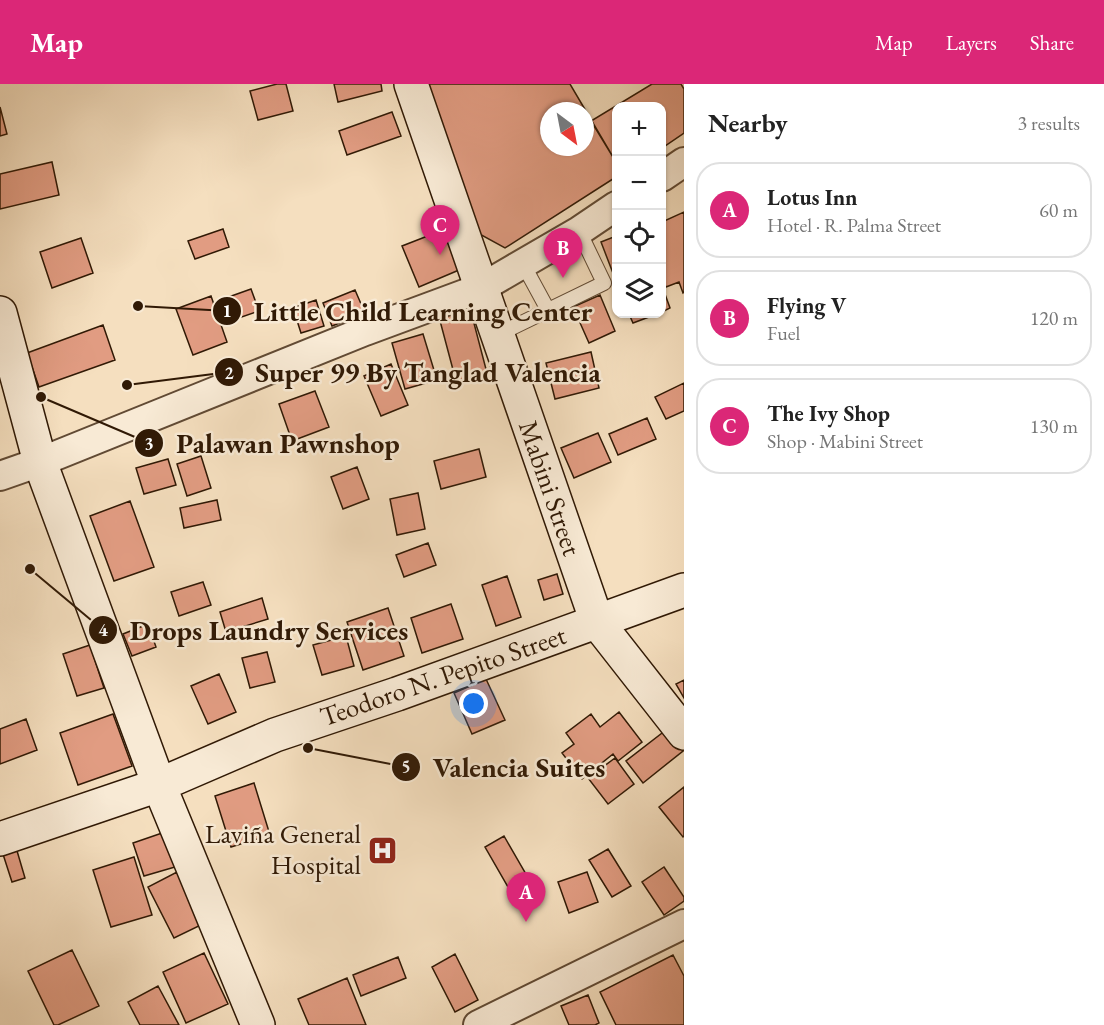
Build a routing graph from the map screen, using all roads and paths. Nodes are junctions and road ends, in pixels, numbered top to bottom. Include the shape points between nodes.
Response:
1 (411, 84) edge
2 (684, 162) edge
3 (666, 174) edge
4 (612, 209) edge
5 (579, 231) junction
6 (522, 264) junction
7 (481, 288) junction
8 (548, 310) junction
9 (0, 313) edge
10 (497, 335) junction
11 (40, 462) junction
12 (0, 476) edge
13 (684, 590) edge
14 (597, 622) junction
15 (684, 734) edge
16 (159, 785) junction
17 (0, 839) edge
18 (684, 924) edge
19 (258, 1025) edge
20 (478, 1025) edge

1 - 7 street, Mabini Street
2 - 3 street
4 - 5 street
5 - 6 street
5 - 8 lane via 604,283
6 - 7 street
6 - 8 lane
7 - 10 street, Mabini Street
7 - 11 street
8 - 10 lane
9 - 11 street
10 - 14 street, Mabini Street
11 - 12 street
11 - 16 street
13 - 14 street, Teodoro N. Pepito Street
14 - 15 street, Mabini Street
14 - 16 street, Teodoro N. Pepito Street via 275,735
16 - 17 street, Teodoro N. Pepito Street
16 - 19 street
18 - 20 street

